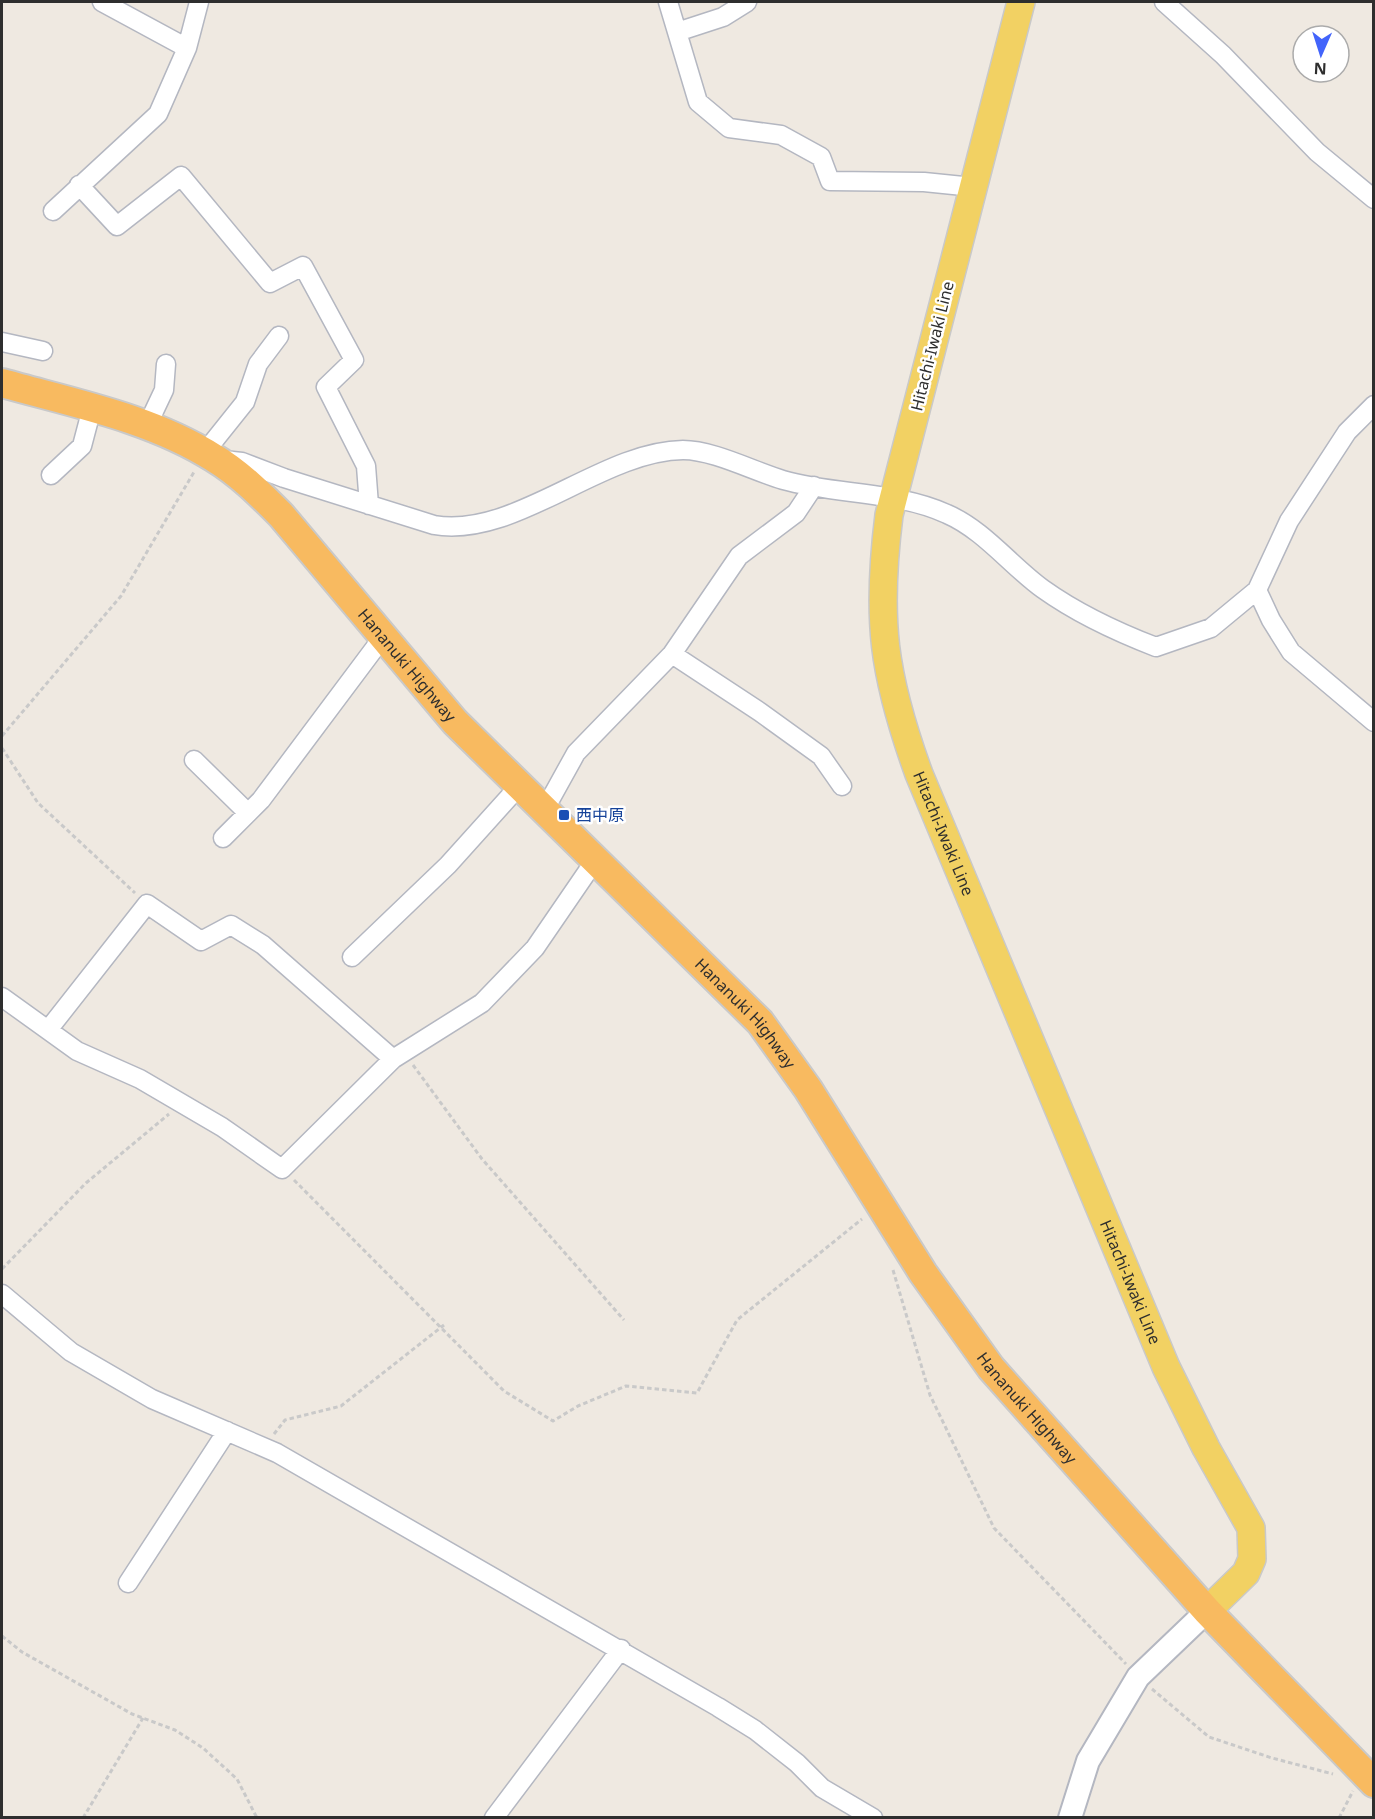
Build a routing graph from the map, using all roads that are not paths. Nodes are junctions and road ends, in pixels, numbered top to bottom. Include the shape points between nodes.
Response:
1 (102, 2) edge
2 (199, 2) edge
3 (668, 2) edge
4 (747, 2) edge
5 (1022, 2) edge
6 (1164, 2) edge
7 (677, 32) junction
8 (188, 48) junction
9 (80, 185) junction
10 (973, 187) junction
11 (1374, 199) edge
12 (53, 211) dead end
13 (279, 336) dead end
14 (2, 342) edge
15 (43, 351) dead end
16 (166, 364) dead end
17 (2, 383) edge
18 (1374, 405) edge
19 (92, 408) junction
20 (147, 426) junction
21 (211, 456) junction
22 (51, 476) dead end
23 (814, 486) junction
24 (893, 499) junction
25 (369, 505) junction
26 (1257, 590) junction
27 (383, 637) junction
28 (672, 654) junction
29 (1374, 723) edge
30 (194, 760) dead end
31 (520, 785) junction
32 (842, 786) dead end
33 (545, 809) junction
34 (248, 813) junction
35 (223, 838) dead end
36 (596, 859) junction
37 (352, 957) dead end
38 (2, 997) edge
39 (48, 1030) junction
40 (399, 1056) junction
41 (2, 1294) edge
42 (227, 1431) junction
43 (128, 1583) dead end
44 (1207, 1611) junction
45 (621, 1649) junction
46 (1364, 1785) edge
47 (494, 1818) edge
48 (873, 1818) edge
49 (1070, 1818) edge

1 - 8 street
2 - 8 street
3 - 7 street
4 - 7 street via 723,17
5 - 10 main road, Hitachi-Iwaki Line
6 - 11 street via 1223,55 1317,152
7 - 10 street via 698,102 729,128 781,135 821,157 831,181
8 - 9 street via 158,114
9 - 12 street
9 - 25 street via 117,226 181,176 270,283 303,266 354,360 326,387 366,466
10 - 24 main road, Hitachi-Iwaki Line
13 - 21 street via 258,364 245,402
14 - 15 street
16 - 20 street via 164,390
17 - 19 highway, Hananuki Highway
18 - 26 street via 1347,432 1289,521
19 - 20 highway, Hananuki Highway
19 - 22 street via 82,446
20 - 21 highway, Hananuki Highway
21 - 25 street via 242,462
21 - 27 highway, Hananuki Highway via 255,489 280,515
23 - 24 street
23 - 25 street via 685,450 635,459 526,507 471,526 434,525
23 - 28 street via 796,513 739,556
24 - 26 street via 946,513 967,525 1044,590 1114,631 1156,647 1210,628
24 - 44 main road, Hitachi-Iwaki Line via 881,601 887,674 904,733 1167,1367 1251,1528 1252,1559 1245,1573
26 - 29 street via 1291,652
27 - 31 highway, Hananuki Highway via 455,722
27 - 34 street
28 - 32 street via 822,756
28 - 33 street via 576,753
30 - 34 street
31 - 33 highway, Hananuki Highway
31 - 37 street via 448,865
33 - 36 highway, Hananuki Highway
34 - 35 street
36 - 40 street via 535,948 482,1003
36 - 44 highway, Hananuki Highway via 760,1022 808,1089 923,1273 992,1368
38 - 39 street
39 - 40 street via 76,1052 141,1079 182,1103 282,1169
39 - 40 street via 147,904 201,941 231,925 263,945
41 - 42 street via 71,1353 152,1399
42 - 43 street
42 - 45 street via 264,1447
44 - 46 highway, Hananuki Highway
44 - 49 street via 1138,1677 1088,1761
45 - 47 street
45 - 48 street via 755,1730 822,1788

